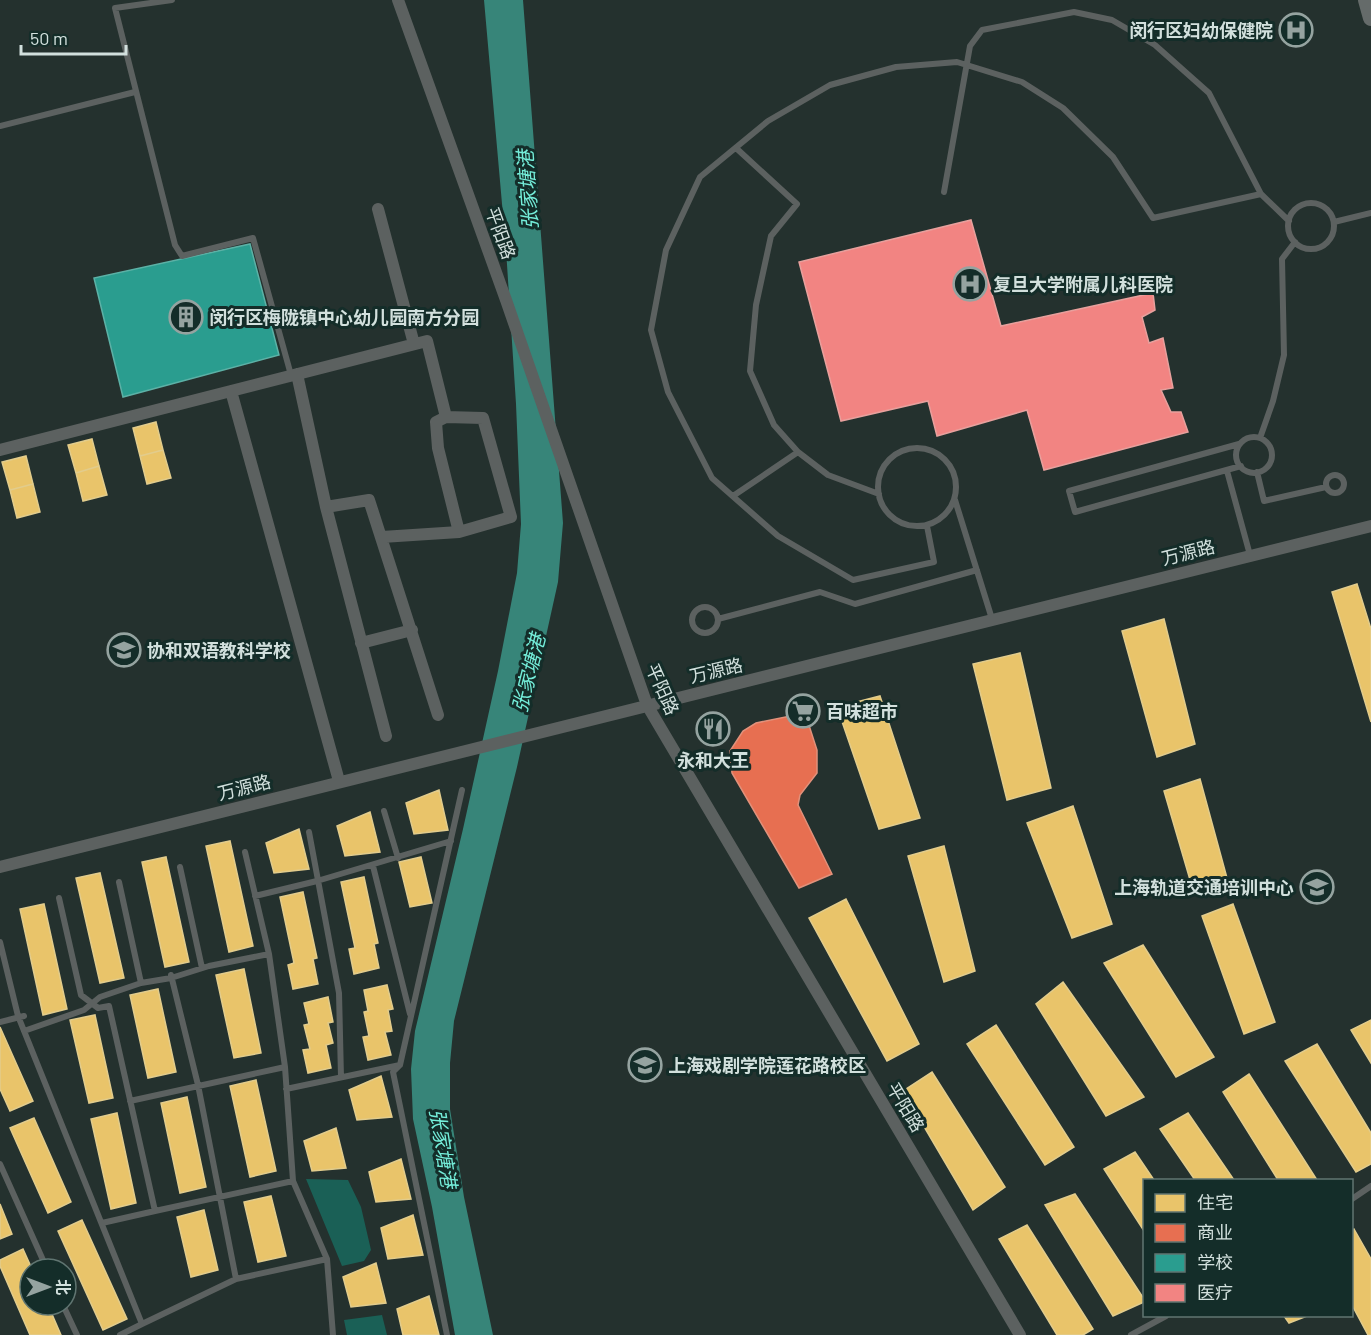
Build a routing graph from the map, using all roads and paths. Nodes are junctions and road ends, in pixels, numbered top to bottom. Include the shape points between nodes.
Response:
1 (172, 0) edge
2 (398, 0) edge
3 (1366, 0) edge
4 (1371, 18) edge
5 (967, 65) junction
6 (135, 92) junction
7 (0, 126) edge
8 (736, 148) junction
9 (944, 192) dead end
10 (1261, 194) junction
11 (378, 209) dead end
12 (1371, 213) edge
13 (1289, 221) junction
14 (1334, 222) junction
15 (1295, 242) junction
16 (414, 344) junction
17 (294, 375) junction
18 (231, 391) junction
19 (446, 417) junction
20 (1260, 438) junction
21 (1239, 444) junction
22 (0, 450) edge
23 (798, 452) junction
24 (1241, 466) junction
25 (1227, 471) junction
26 (1257, 472) junction
27 (1326, 488) dead end
28 (879, 494) junction
29 (733, 496) junction
30 (955, 500) junction
31 (327, 507) junction
32 (927, 526) junction
33 (1371, 526) edge
34 (459, 532) junction
35 (382, 537) junction
36 (1250, 555) junction
37 (977, 570) junction
38 (718, 619) junction
39 (992, 620) junction
40 (412, 630) junction
41 (361, 643) junction
42 (646, 705) junction
43 (438, 715) dead end
44 (386, 736) dead end
45 (339, 781) junction
46 (462, 790) dead end
47 (384, 811) dead end
48 (309, 832) dead end
49 (451, 841) junction
50 (245, 852) dead end
51 (398, 858) junction
52 (373, 866) junction
53 (0, 867) edge
54 (180, 867) dead end
55 (317, 881) junction
56 (119, 882) dead end
57 (255, 896) junction
58 (59, 898) dead end
59 (0, 942) edge
60 (269, 954) junction
61 (202, 968) junction
62 (171, 977) junction
63 (141, 983) junction
64 (92, 1004) junction
65 (21, 1016) junction
66 (411, 1017) junction
67 (0, 1022) edge
68 (24, 1031) junction
69 (400, 1065) junction
70 (285, 1067) junction
71 (341, 1077) junction
72 (198, 1085) junction
73 (286, 1089) junction
74 (130, 1101) junction
75 (0, 1164) edge
76 (293, 1180) junction
77 (1371, 1186) edge
78 (221, 1197) junction
79 (1353, 1198) edge
80 (155, 1211) junction
81 (102, 1223) junction
82 (42, 1257) edge
83 (327, 1259) junction
84 (236, 1279) junction
85 (69, 1317) edge
86 (1164, 1317) edge
87 (142, 1324) junction
88 (77, 1335) edge
89 (120, 1335) edge
90 (333, 1335) edge
91 (447, 1335) edge
92 (1020, 1335) edge
93 (1131, 1335) edge

1 - 6 lane via 115,8
2 - 42 street, 平阳路
3 - 4 main road
5 - 8 lane via 957,62 896,67 830,85 768,121
5 - 9 lane
5 - 10 lane via 1022,82 1064,108 1113,157 1153,218
5 - 10 lane via 970,46 982,30 1074,12 1112,20 1155,45 1209,93
6 - 7 lane
6 - 17 lane via 175,245 182,256 253,238
8 - 23 lane via 797,204 771,236 756,305 750,371 774,425
8 - 29 lane via 700,177 666,250 651,330 668,392 712,478
10 - 13 lane
11 - 16 street
12 - 14 lane
13 - 14 lane via 1296,208 1309,203 1323,206
13 - 15 lane via 1290,236
14 - 15 lane via 1332,236 1323,246 1308,249
15 - 20 lane via 1282,259 1284,355
16 - 17 street
16 - 19 street via 427,340
17 - 18 street
17 - 31 street
18 - 22 street
18 - 45 street
19 - 34 street via 435,422
19 - 34 street via 483,418 511,517
20 - 21 lane via 1249,438
20 - 26 lane via 1269,445 1272,456 1267,466
21 - 24 lane via 1236,456
21 - 25 lane via 1069,491 1075,512
23 - 28 lane via 828,475
23 - 29 lane
24 - 25 lane
24 - 26 lane
25 - 36 lane
26 - 27 lane via 1264,501
28 - 30 lane via 883,468 891,458 908,450 927,449 939,454 955,474
28 - 32 lane via 883,506 896,520 914,527
29 - 32 lane via 778,536 853,580 934,562
30 - 32 lane via 949,511
30 - 37 lane
31 - 35 street via 369,500
31 - 41 street
33 - 36 street, 万源路
34 - 35 street
35 - 40 street
36 - 39 street, 万源路
37 - 38 lane via 855,604 820,592
37 - 39 lane
38 - 38 lane via 706,607 698,609 692,620 695,629 706,633 716,627
39 - 42 street, 万源路
40 - 41 street
40 - 43 street
41 - 44 street
42 - 45 street, 万源路
42 - 92 street, 平阳路
45 - 53 street, 万源路
46 - 49 lane
47 - 51 lane
48 - 55 lane
49 - 51 lane
49 - 66 lane
50 - 57 lane
51 - 52 lane
52 - 55 lane
52 - 66 lane
54 - 61 lane
55 - 57 lane
55 - 71 lane via 339,993
56 - 63 lane
57 - 60 lane
58 - 64 lane via 81,995
59 - 65 lane
60 - 61 lane
60 - 70 lane
61 - 62 lane
62 - 63 lane
62 - 72 lane
63 - 64 lane via 100,997
64 - 68 lane
64 - 74 lane via 98,1008 109,1006
65 - 67 lane
65 - 68 lane
66 - 69 lane
68 - 81 lane
69 - 71 lane
69 - 91 lane via 393,1072
70 - 72 lane
70 - 73 lane
71 - 73 lane
72 - 74 lane
72 - 78 lane
73 - 76 lane
74 - 80 lane
75 - 82 lane
76 - 78 lane
76 - 83 lane
77 - 79 lane
78 - 80 lane
78 - 84 lane
80 - 81 lane
81 - 87 lane
83 - 84 lane
83 - 90 lane
84 - 87 lane
85 - 88 lane
86 - 93 lane
87 - 89 lane

